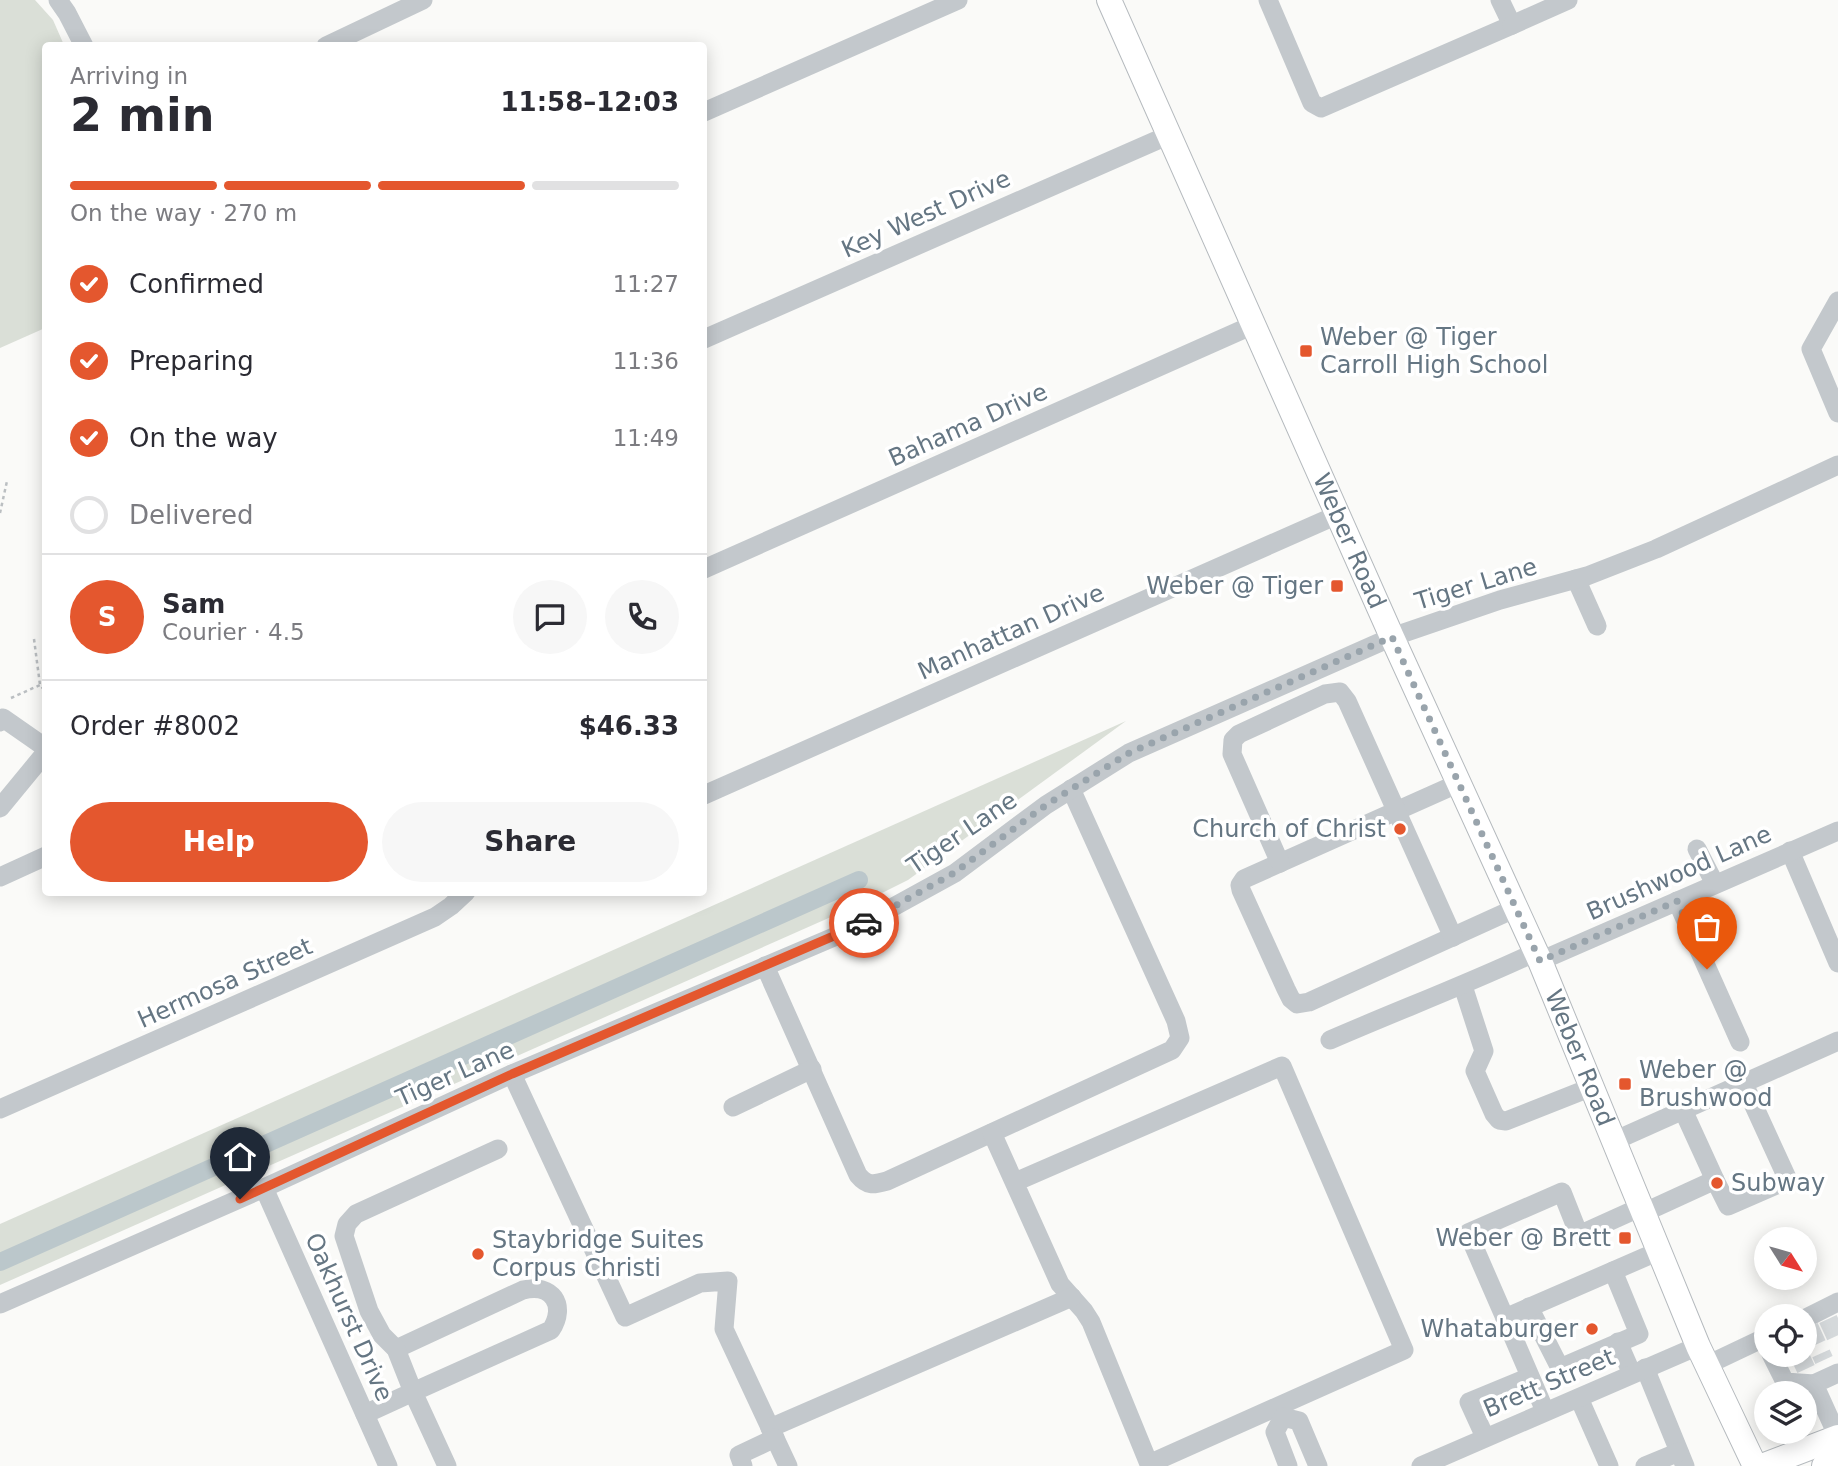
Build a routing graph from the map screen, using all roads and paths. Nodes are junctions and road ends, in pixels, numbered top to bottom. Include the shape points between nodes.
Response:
1 (58, 0) edge
2 (423, 0) edge
3 (958, 0) edge
4 (1109, 0) edge
5 (1268, 0) edge
6 (1500, 0) edge
7 (1568, 0) edge
8 (1512, 25) junction
9 (82, 42) edge
10 (334, 42) edge
11 (707, 111) edge
12 (1169, 135) junction
13 (1838, 301) edge
14 (1253, 326) junction
15 (707, 338) edge
16 (1838, 413) edge
17 (1838, 465) edge
18 (7, 481) dead end
19 (0, 513) edge
20 (1337, 514) junction
21 (707, 568) edge
22 (1576, 579) junction
23 (1597, 626) dead end
24 (1392, 637) junction
25 (34, 639) dead end
26 (40, 685) junction
27 (42, 687) edge
28 (11, 698) dead end
29 (0, 722) edge
30 (42, 747) edge
31 (42, 755) edge
32 (1458, 783) junction
33 (1071, 789) junction
34 (707, 794) edge
35 (0, 808) edge
36 (1396, 811) junction
37 (1838, 831) edge
38 (1697, 849) dead end
39 (1790, 851) junction
40 (42, 857) edge
41 (1280, 863) junction
42 (2, 872) edge
43 (1715, 884) junction
44 (462, 896) edge
45 (1677, 901) junction
46 (1516, 908) junction
47 (1453, 937) junction
48 (1538, 956) junction
49 (1838, 963) edge
50 (765, 966) junction
51 (1463, 986) junction
52 (1330, 1040) dead end
53 (1838, 1041) edge
54 (1740, 1042) dead end
55 (812, 1069) junction
56 (512, 1074) junction
57 (1744, 1084) junction
58 (1592, 1087) junction
59 (733, 1107) dead end
60 (0, 1109) edge
61 (1683, 1110) junction
62 (992, 1133) junction
63 (1614, 1141) junction
64 (498, 1149) dead end
65 (1714, 1180) junction
66 (1015, 1182) junction
67 (264, 1188) junction
68 (1642, 1210) junction
69 (1659, 1251) junction
70 (1613, 1271) junction
71 (1072, 1297) junction
72 (0, 1304) edge
73 (1529, 1307) junction
74 (1505, 1318) junction
75 (1618, 1342) junction
76 (1754, 1345) edge
77 (396, 1349) junction
78 (1702, 1356) junction
79 (1778, 1367) edge
80 (1638, 1371) junction
81 (1823, 1372) edge
82 (1530, 1377) junction
83 (413, 1392) junction
84 (1579, 1398) junction
85 (1545, 1411) junction
86 (1281, 1412) junction
87 (365, 1414) junction
88 (772, 1433) junction
89 (1485, 1437) junction
90 (1838, 1437) edge
91 (1838, 1453) edge
92 (1454, 1459) edge
93 (1682, 1459) edge
94 (388, 1466) edge
95 (447, 1466) edge
96 (743, 1466) edge
97 (788, 1466) edge
98 (1288, 1466) edge
99 (1318, 1466) edge
100 (1421, 1466) edge
101 (1609, 1466) edge
102 (1645, 1466) edge
103 (1755, 1466) edge
104 (1762, 1466) edge
105 (1824, 1466) edge

1 - 9 street
2 - 10 street
3 - 11 street
4 - 12 main road, Weber Road
5 - 8 street via 1312,103 1321,108
6 - 8 street
7 - 8 street
12 - 14 main road, Weber Road
12 - 15 street, Key West Drive
13 - 16 street via 1811,349
14 - 20 main road, Weber Road
14 - 21 street, Bahama Drive
17 - 22 street, Tiger Lane via 1656,550
18 - 19 path
20 - 24 main road, Weber Road
20 - 34 street, Manhattan Drive
22 - 23 street
22 - 24 street, Tiger Lane
24 - 32 main road, Weber Road
24 - 33 street, Tiger Lane via 1129,753
25 - 26 path
26 - 27 path
26 - 28 path
29 - 30 street via 4,718
31 - 35 street
32 - 36 street
32 - 46 main road, Weber Road
33 - 50 street, Tiger Lane via 954,873 855,928
33 - 62 street via 1180,1038 1172,1050
36 - 41 street
36 - 41 street via 1343,694 1325,694 1239,734 1231,747
36 - 47 street
37 - 39 street, Brushwood Lane
38 - 43 street
39 - 43 street, Brushwood Lane
39 - 49 street
40 - 42 street
41 - 47 street via 1244,879 1240,886 1297,1004
43 - 45 street, Brushwood Lane
44 - 60 street, Hermosa Street via 435,917
45 - 48 street, Brushwood Lane
45 - 54 street
46 - 47 street
46 - 48 main road, Weber Road
48 - 51 street, Brushwood Lane
48 - 58 main road, Weber Road
50 - 55 street
50 - 56 street, Tiger Lane
51 - 52 street, Brushwood Lane
51 - 58 street via 1484,1051 1475,1071 1499,1121
53 - 57 street
55 - 59 street
55 - 62 street via 858,1175 870,1185
56 - 67 street, Tiger Lane
56 - 88 street via 625,1317 700,1283 728,1281 724,1329
57 - 61 street
57 - 65 street via 1788,1180 1728,1206
58 - 63 main road, Weber Road
61 - 63 street
61 - 65 street
62 - 66 street
63 - 68 main road, Weber Road
64 - 77 street via 356,1214 347,1224 344,1236 369,1311
65 - 68 street
66 - 71 street via 1060,1284
66 - 86 street via 1282,1066 1404,1350
67 - 72 street, Tiger Lane
67 - 87 street, Oakhurst Drive
68 - 69 main road, Weber Road
68 - 74 street via 1579,1235 1562,1192 1468,1233
69 - 70 street
69 - 78 main road, Weber Road
70 - 73 street
70 - 75 street via 1639,1334
71 - 86 street via 1091,1322 1149,1464
71 - 88 street
73 - 74 street
73 - 75 street via 1560,1368
74 - 82 street
75 - 80 street
76 - 78 street, Brett Street
77 - 83 street
77 - 83 street via 534,1287 552,1296 559,1307 559,1318 551,1330
78 - 80 street, Brett Street
78 - 103 main road, Weber Road
79 - 81 street via 1785,1382
80 - 84 street, Brett Street
80 - 93 street
81 - 90 street
82 - 85 street
82 - 89 street via 1468,1402
83 - 87 street
83 - 95 street
84 - 85 street, Brett Street
84 - 101 street
85 - 89 street, Brett Street
86 - 98 street via 1275,1432
86 - 99 street via 1299,1421
87 - 94 street, Oakhurst Drive
88 - 96 street via 739,1455
88 - 97 street
89 - 92 street, Brett Street
90 - 104 main road
91 - 105 main road
92 - 100 street, Brett Street
93 - 102 street

